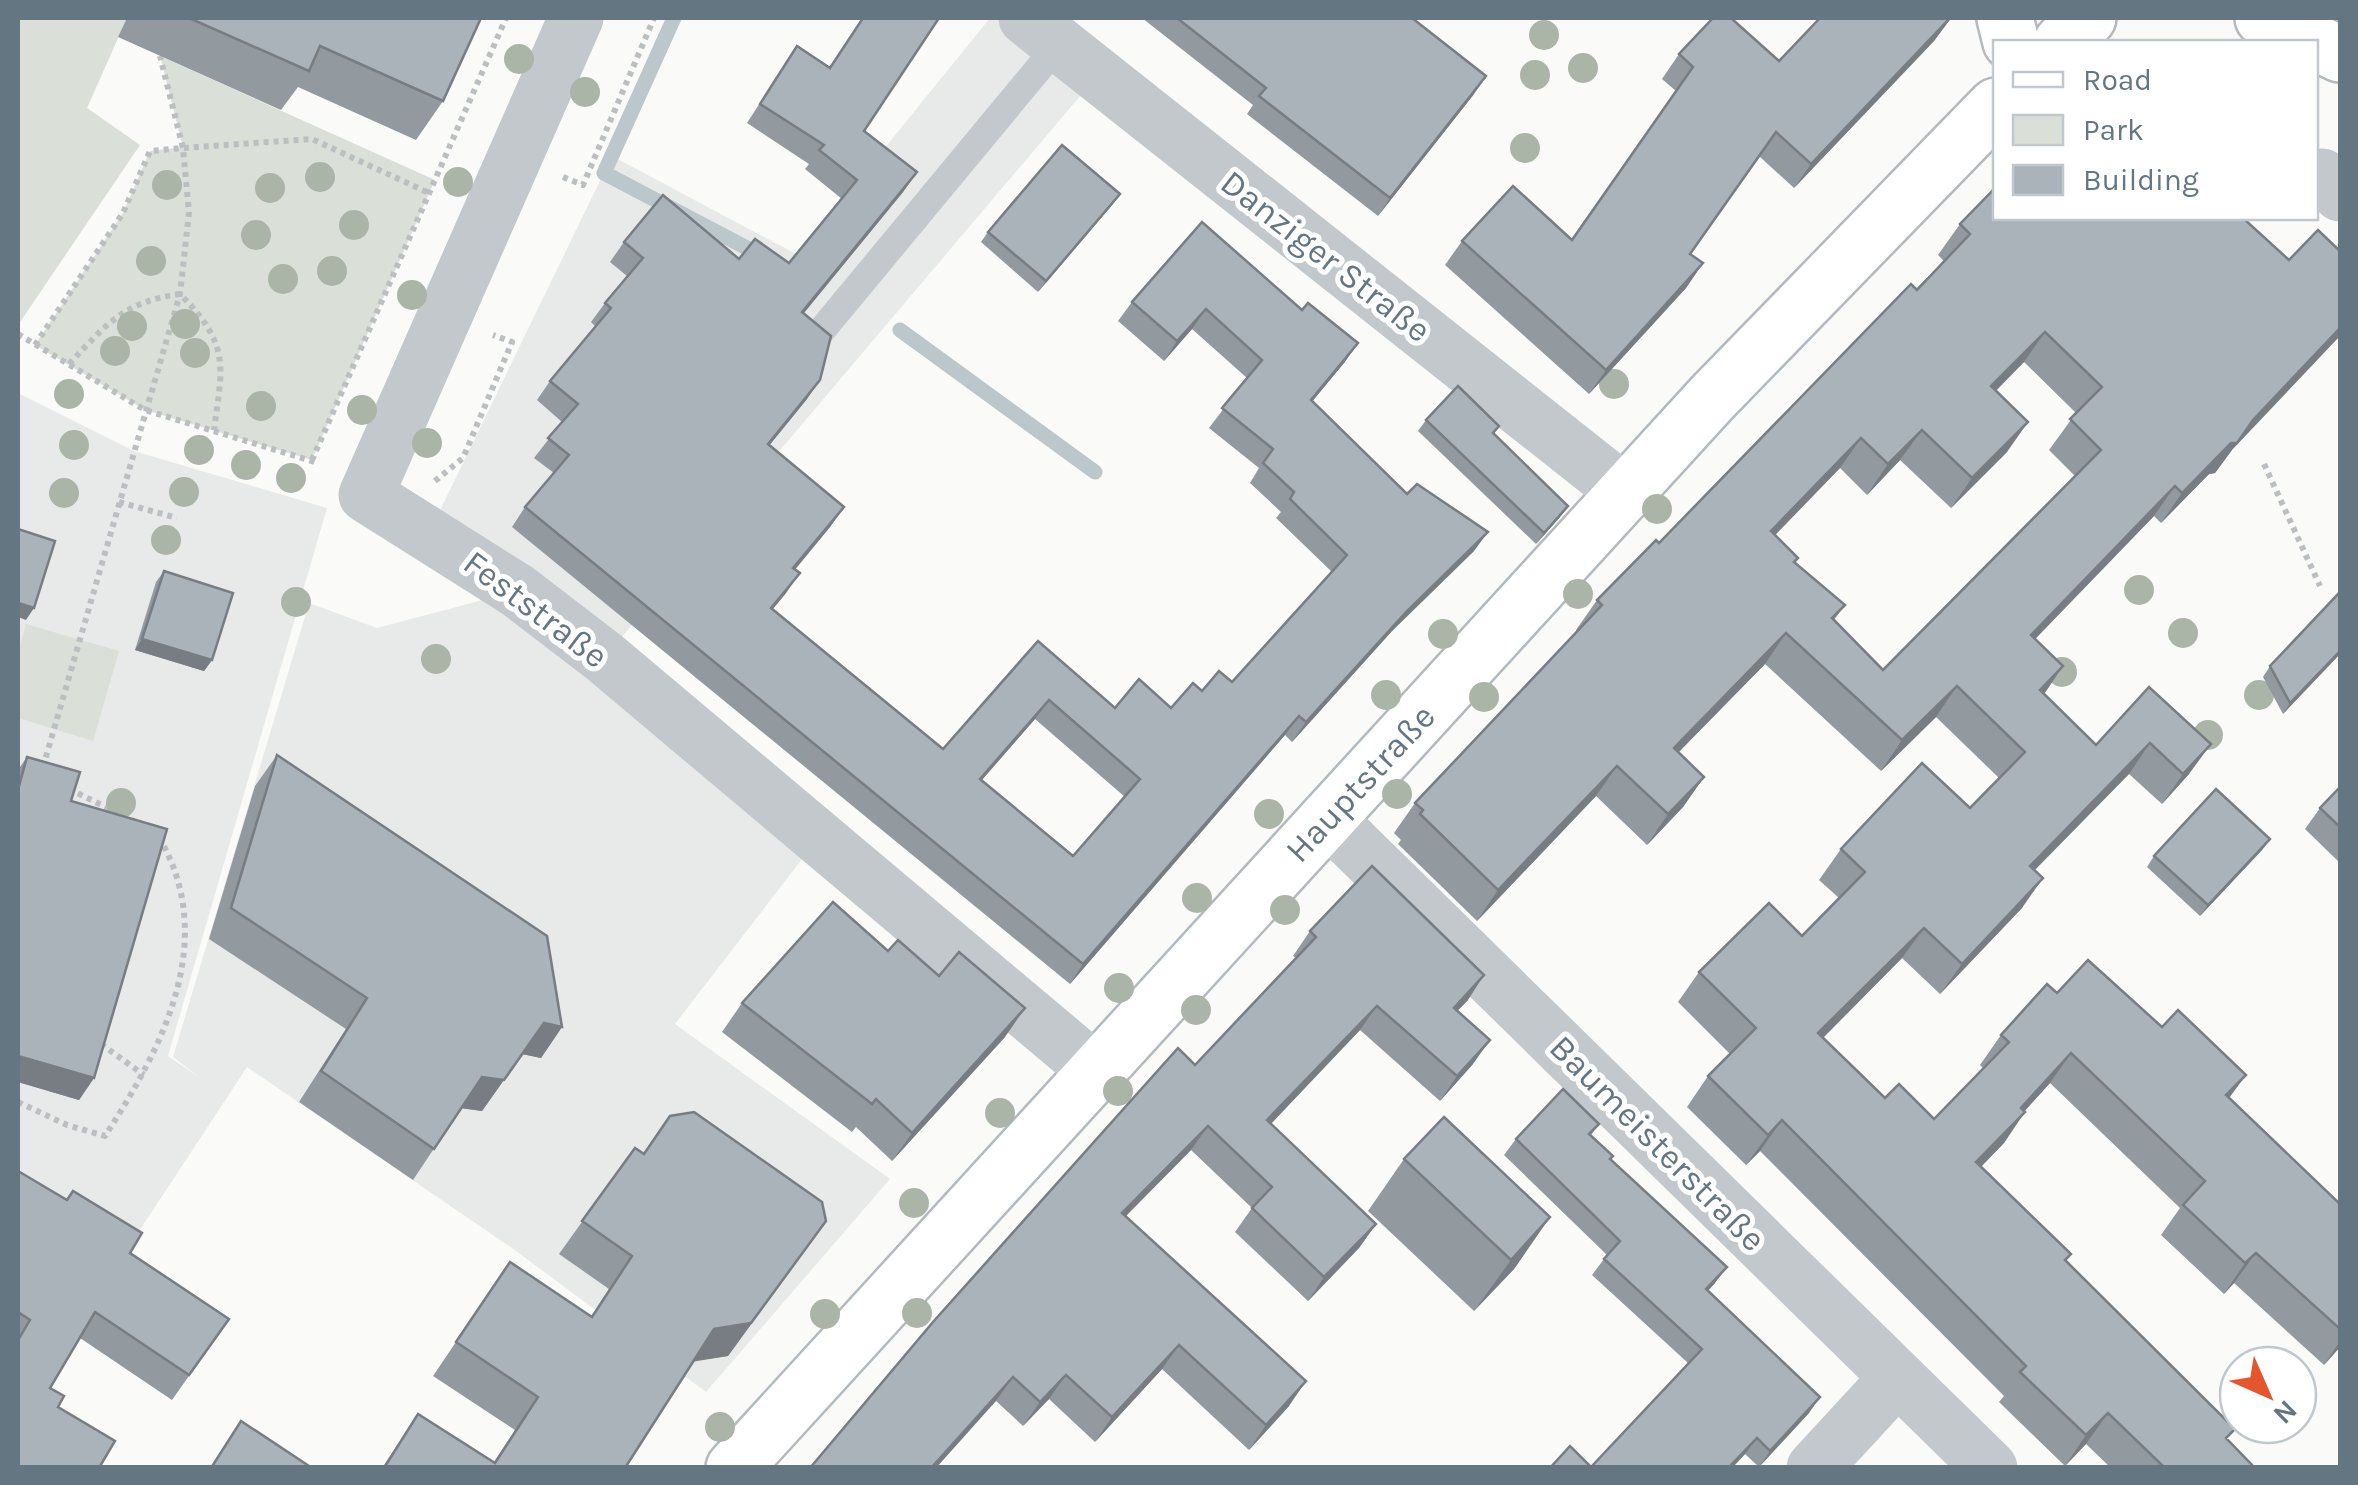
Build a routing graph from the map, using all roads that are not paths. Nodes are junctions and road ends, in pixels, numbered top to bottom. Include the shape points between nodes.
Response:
1 (576, 18) edge
2 (2088, 18) edge
3 (2263, 18) edge
4 (1042, 31) edge
5 (2064, 40) edge
6 (2310, 40) edge
7 (1993, 109) edge
8 (822, 330) edge
9 (1626, 493) junction
10 (1327, 818) junction
11 (1096, 1072) junction
12 (1897, 1378) junction
13 (734, 1468) edge
14 (1814, 1468) edge
15 (1990, 1468) edge

1 - 11 street, Feststraße via 381,504 518,590 604,658
2 - 5 main road
3 - 6 main road
4 - 8 lane
4 - 9 street, Danziger Straße
7 - 9 main road, Hauptstraße
9 - 10 main road, Hauptstraße
10 - 11 main road, Hauptstraße
10 - 12 street, Baumeisterstraße
11 - 13 main road, Hauptstraße
12 - 14 street
12 - 15 street, Baumeisterstraße

